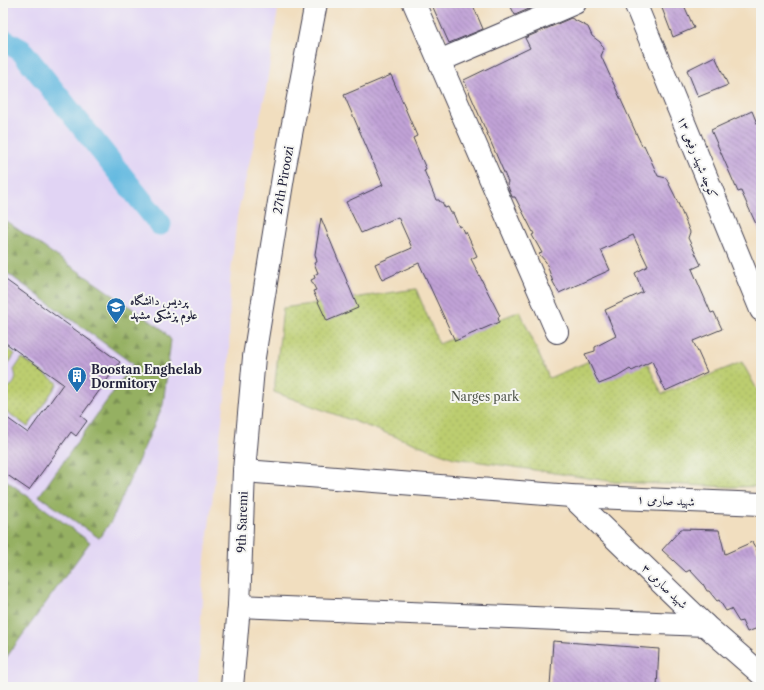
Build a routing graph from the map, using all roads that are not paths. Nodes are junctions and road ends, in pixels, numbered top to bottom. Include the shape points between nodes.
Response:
1 (316, 3) edge
2 (414, 3) edge
3 (575, 3) edge
4 (634, 3) edge
5 (439, 61) junction
6 (761, 310) edge
7 (557, 332) dead end
8 (254, 357) joint
9 (244, 471) junction
10 (571, 496) junction
11 (761, 504) edge
12 (239, 606) junction
13 (705, 625) junction
14 (761, 674) edge
15 (232, 687) edge

1 - 8 street, 27th Piroozi via 284,171
2 - 5 street
3 - 5 street
4 - 6 street, کوچه شهید رفیعی ۱۳
5 - 7 street
8 - 9 street, 9th Saremi
9 - 10 street, شهید صارمی ۱
9 - 12 street, 9th Saremi
10 - 11 street, شهید صارمی ۱
10 - 13 street, شهید صارمی ۳
12 - 13 street
12 - 15 street, 9th Saremi
13 - 14 street, شهید صارمی ۳

